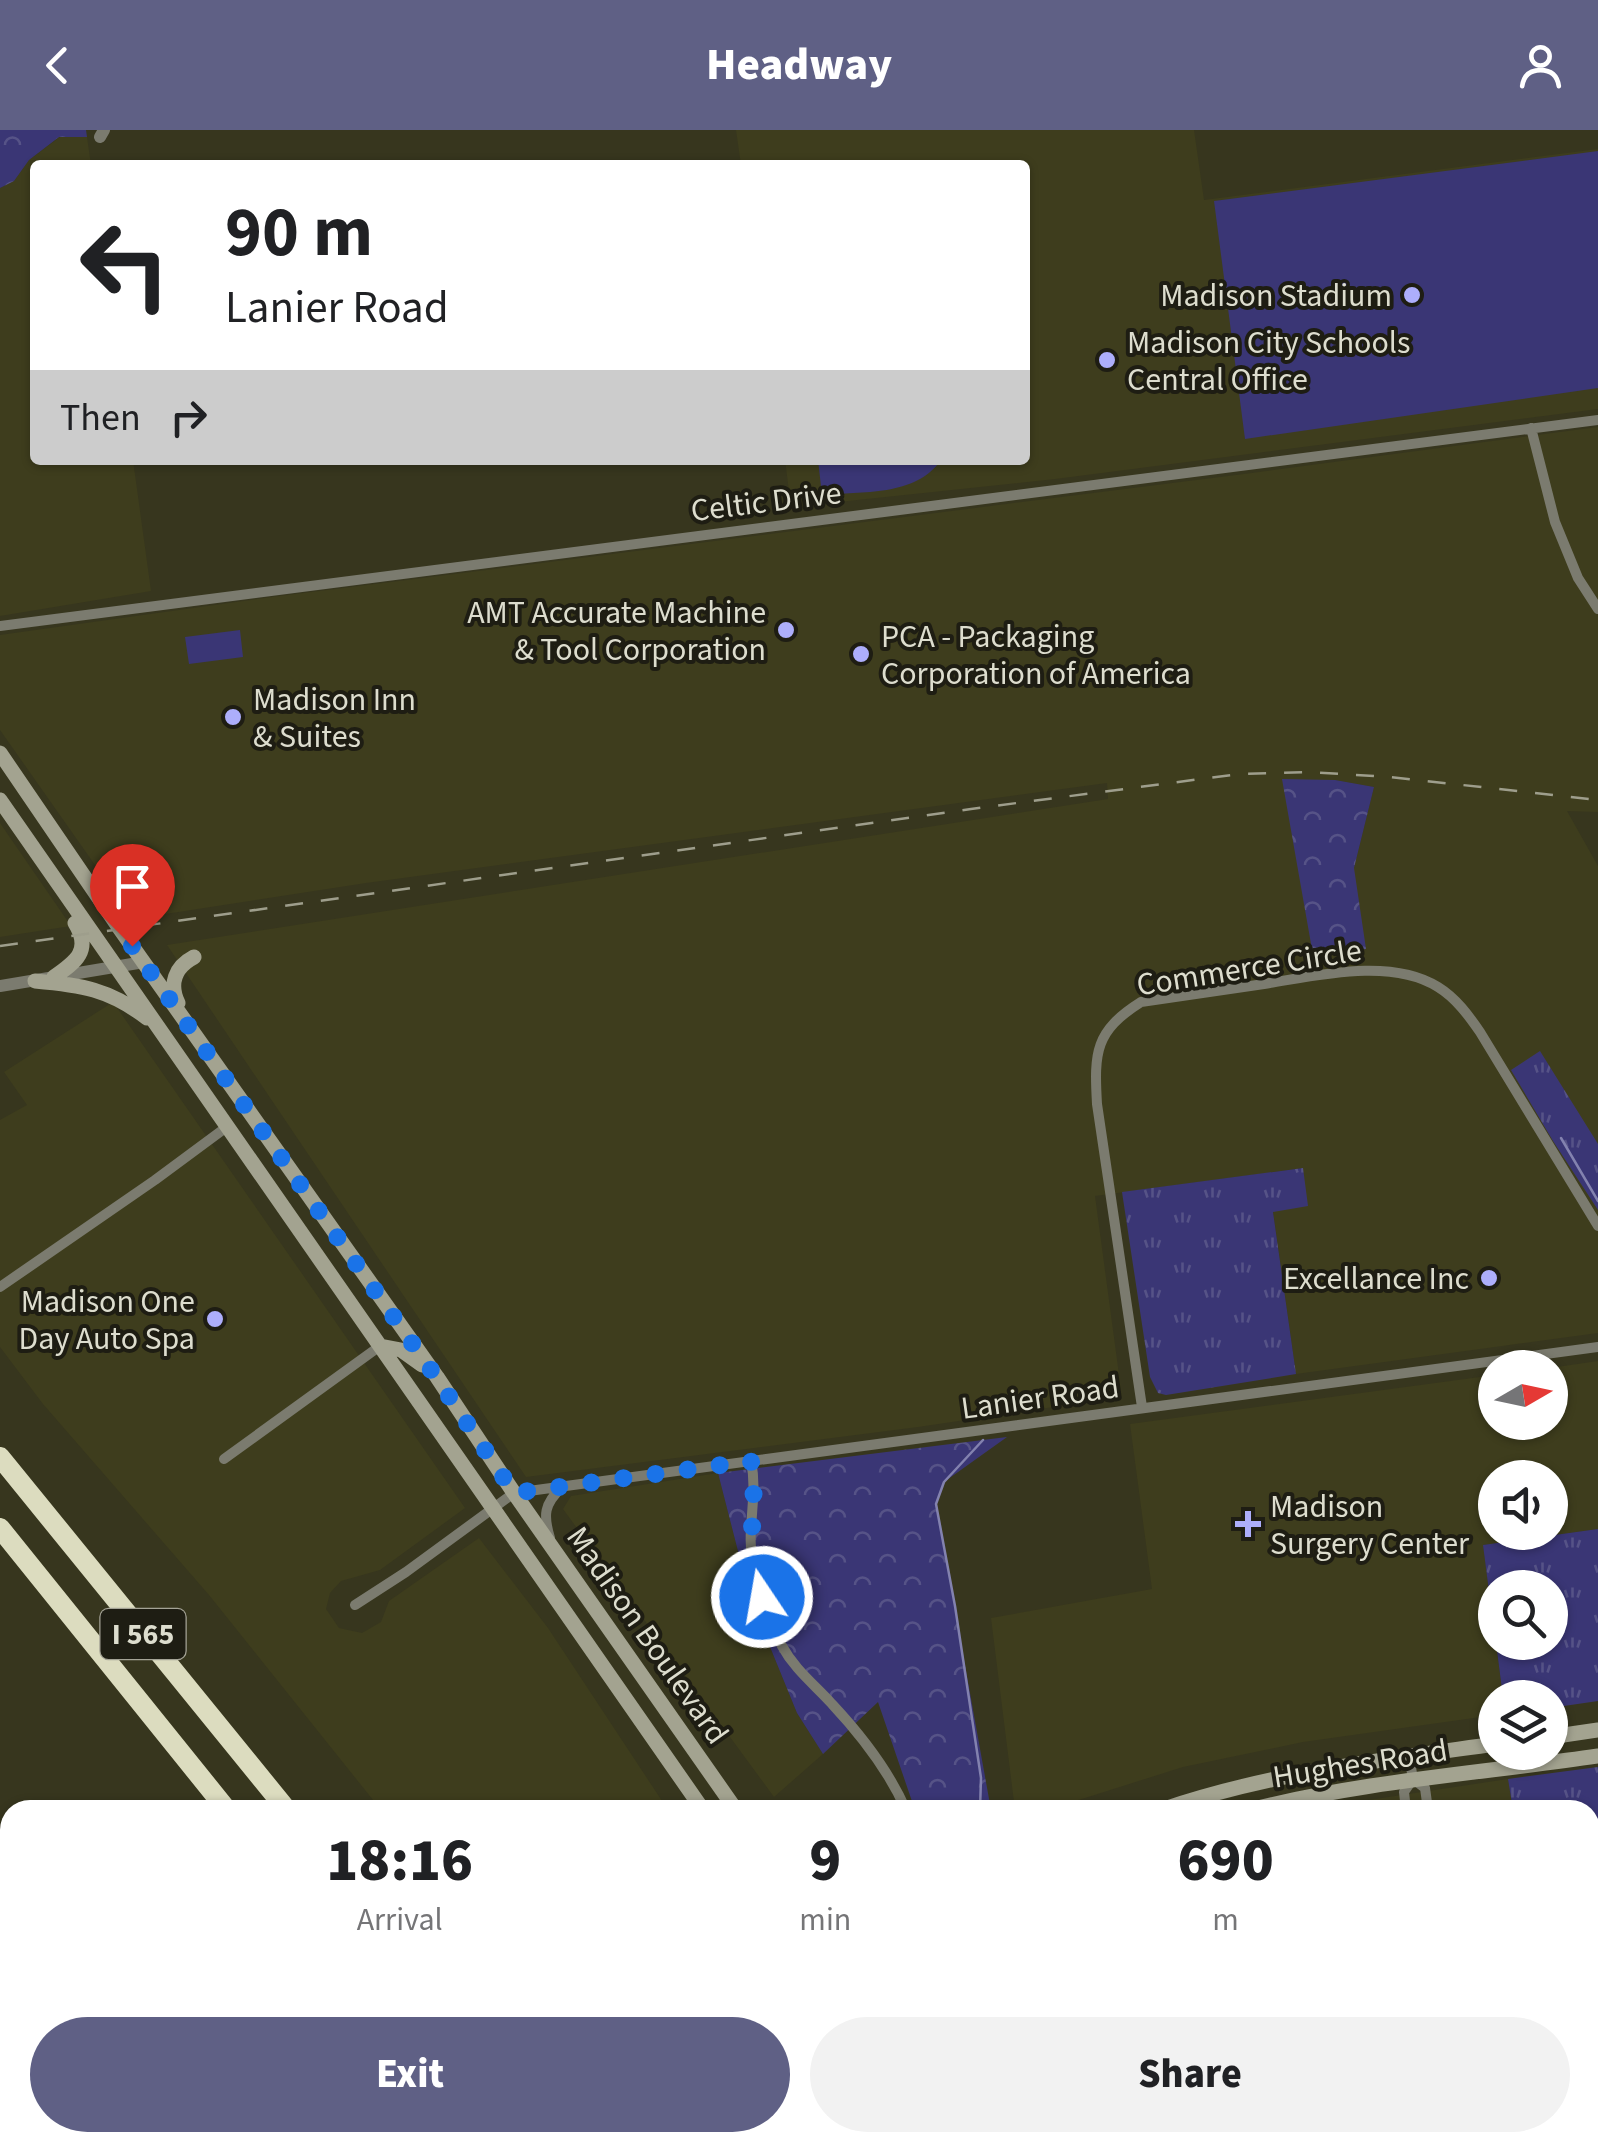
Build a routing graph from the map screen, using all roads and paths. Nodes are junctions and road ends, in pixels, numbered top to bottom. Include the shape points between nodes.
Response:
1 (1598, 420) edge
2 (1531, 428) junction
3 (1598, 609) edge
4 (0, 626) edge
5 (0, 754) edge
6 (0, 800) edge
7 (41, 857) junction
8 (194, 957) dead end
9 (144, 962) junction
10 (117, 967) junction
11 (54, 978) junction
12 (35, 981) junction
13 (0, 986) edge
14 (157, 1026) junction
15 (223, 1074) junction
16 (228, 1126) junction
17 (1598, 1226) edge
18 (0, 1287) edge
19 (342, 1289) junction
20 (404, 1334) junction
21 (380, 1346) junction
22 (1598, 1348) edge
23 (436, 1377) junction
24 (1142, 1407) junction
25 (0, 1456) edge
26 (224, 1460) dead end
27 (751, 1461) junction
28 (564, 1485) junction
29 (514, 1493) junction
30 (494, 1508) junction
31 (0, 1528) edge
32 (553, 1548) junction
33 (355, 1605) dead end
34 (654, 1692) junction
35 (632, 1708) junction
36 (1598, 1730) edge
37 (1568, 1734) edge
38 (1478, 1746) edge
39 (1409, 1756) junction
40 (1598, 1756) edge
41 (1413, 1779) junction
42 (219, 1800) edge
43 (279, 1800) edge
44 (697, 1800) edge
45 (729, 1800) edge
46 (901, 1800) edge
47 (1191, 1800) edge
48 (1291, 1800) edge
49 (1405, 1800) edge
50 (1427, 1800) edge

1 - 2 street, Celtic Drive
2 - 3 street via 1555,522
2 - 4 street, Celtic Drive
5 - 9 main road, Madison Boulevard
6 - 7 main road, Madison Boulevard
7 - 10 main road, Madison Boulevard
7 - 11 main road via 82,934 72,964
8 - 15 main road via 179,968 173,990
9 - 10 street
9 - 15 main road, Madison Boulevard
10 - 11 street
10 - 14 main road, Madison Boulevard
11 - 12 street
12 - 13 street
12 - 14 main road via 101,990
14 - 16 main road, Madison Boulevard
15 - 20 main road, Madison Boulevard
16 - 18 street
16 - 19 main road, Madison Boulevard
17 - 24 street, Commerce Circle via 1480,1032 1438,986 1390,972 1349,971 1141,1002 1108,1028 1095,1074
19 - 20 main road via 377,1322
19 - 21 main road, Madison Boulevard
20 - 23 main road, Madison Boulevard
21 - 23 main road via 401,1350
21 - 26 street
21 - 30 main road, Madison Boulevard
22 - 24 street, Lanier Road
23 - 29 main road, Madison Boulevard
24 - 27 street, Lanier Road
25 - 43 highway, I 565
27 - 28 street, Lanier Road
27 - 46 street via 751,1551 771,1622 792,1663 852,1728
28 - 29 street, Lanier Road
28 - 32 street via 544,1512
29 - 30 street, Lanier Road
29 - 32 main road, Madison Boulevard
30 - 33 street, Lanier Road
30 - 35 main road, Madison Boulevard
31 - 42 highway, I 565
32 - 34 main road, Madison Boulevard
34 - 35 main road
34 - 45 main road, Madison Boulevard
35 - 44 main road, Madison Boulevard
36 - 37 main road
38 - 39 main road, Hughes Road
39 - 41 street
39 - 47 main road, Hughes Road
40 - 41 main road, Hughes Road
41 - 48 main road, Hughes Road
41 - 49 street
41 - 50 street via 1425,1788

